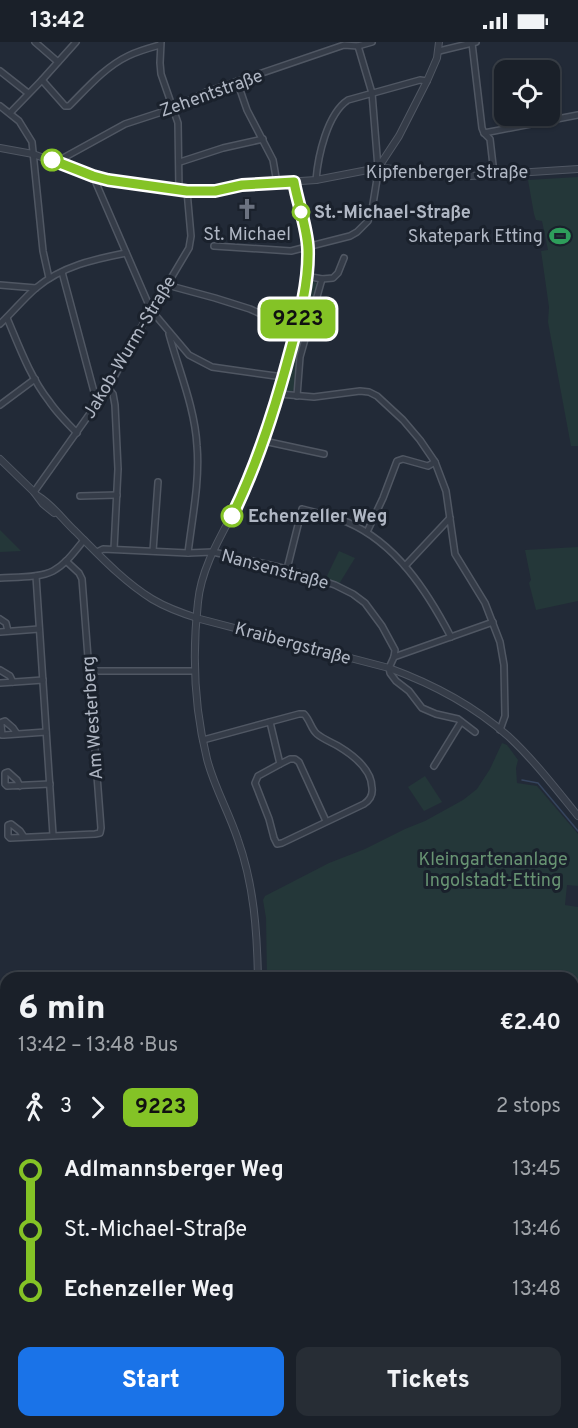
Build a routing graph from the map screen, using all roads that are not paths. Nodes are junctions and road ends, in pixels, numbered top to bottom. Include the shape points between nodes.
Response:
1 (34, 42) edge
2 (76, 42) edge
3 (372, 42) edge
4 (439, 42) edge
5 (474, 43) edge
6 (160, 44) edge
7 (343, 44) edge
8 (358, 46) junction
9 (439, 51) junction
10 (57, 62) junction
11 (0, 71) edge
12 (42, 80) junction
13 (237, 81) junction
14 (427, 81) junction
15 (28, 93) junction
16 (372, 93) junction
17 (0, 106) edge
18 (174, 108) junction
19 (10, 113) junction
20 (578, 115) edge
21 (484, 133) junction
22 (263, 139) junction
23 (0, 148) edge
24 (33, 154) junction
25 (56, 162) junction
26 (180, 162) junction
27 (378, 168) junction
28 (578, 169) edge
29 (494, 174) junction
30 (93, 176) junction
31 (316, 180) junction
32 (294, 182) junction
33 (277, 183) junction
34 (179, 190) junction
35 (187, 191) junction
36 (214, 246) dead end
37 (308, 247) junction
38 (126, 253) junction
39 (344, 258) dead end
40 (62, 272) junction
41 (306, 276) junction
42 (49, 278) junction
43 (322, 279) junction
44 (0, 284) edge
45 (167, 285) junction
46 (36, 288) junction
47 (151, 310) junction
48 (7, 318) junction
49 (0, 324) edge
50 (297, 325) junction
51 (168, 332) junction
52 (189, 355) junction
53 (176, 357) junction
54 (283, 377) junction
55 (35, 380) junction
56 (108, 388) junction
57 (279, 394) junction
58 (297, 396) junction
59 (97, 403) junction
60 (0, 405) edge
61 (77, 433) junction
62 (264, 441) junction
63 (324, 454) dead end
64 (0, 459) edge
65 (435, 462) junction
66 (158, 482) dead end
67 (36, 494) junction
68 (117, 495) junction
69 (80, 496) dead end
70 (450, 519) junction
71 (367, 532) junction
72 (84, 540) junction
73 (114, 549) junction
74 (153, 551) junction
75 (97, 552) junction
76 (213, 552) junction
77 (188, 553) junction
78 (66, 561) junction
79 (405, 566) junction
80 (287, 569) junction
81 (36, 576) junction
82 (0, 578) edge
83 (196, 618) junction
84 (0, 619) edge
85 (493, 622) junction
86 (39, 628) junction
87 (8, 631) junction
88 (0, 632) edge
89 (451, 637) junction
90 (394, 657) junction
91 (389, 668) junction
92 (0, 670) edge
93 (89, 671) junction
94 (194, 671) junction
95 (43, 680) junction
96 (13, 682) junction
97 (0, 683) edge
98 (270, 722) junction
99 (461, 722) junction
100 (500, 730) junction
101 (46, 732) junction
102 (475, 732) dead end
103 (17, 734) dead end
104 (203, 741) junction
105 (280, 764) junction
106 (434, 766) dead end
107 (50, 784) junction
108 (20, 786) dead end
109 (578, 816) edge
110 (326, 821) junction
111 (53, 835) junction
112 (24, 837) dead end
113 (258, 972) edge

1 - 10 street
2 - 10 street
3 - 8 street, Zehentstraße
4 - 9 street
5 - 9 street
5 - 21 street
6 - 12 street via 118,61 69,106
6 - 18 street via 161,74
7 - 8 street, Zehentstraße
7 - 13 street, Zehentstraße
8 - 16 street
9 - 14 street
10 - 12 street
11 - 15 street
12 - 15 street
13 - 18 street, Zehentstraße
13 - 22 street
14 - 16 street
14 - 27 street
15 - 19 street
16 - 27 street
16 - 31 street via 348,100 332,118
17 - 19 street
18 - 25 street, Zehentstraße via 125,124
18 - 26 street
19 - 24 street via 26,131
20 - 21 street
21 - 29 street via 490,139
22 - 26 street
22 - 33 street via 273,160
23 - 24 street, Kipfenberger Straße
24 - 25 street, Kipfenberger Straße
24 - 42 street
25 - 30 street, Kipfenberger Straße
26 - 34 street
27 - 29 street, Kipfenberger Straße via 452,176
27 - 31 street, Kipfenberger Straße
27 - 37 street via 372,210 363,227 350,236
28 - 29 street, Kipfenberger Straße
30 - 34 street, Kipfenberger Straße
30 - 38 street
31 - 32 street, Kipfenberger Straße
32 - 33 street, Kipfenberger Straße
32 - 37 street
33 - 35 street, Kipfenberger Straße
34 - 35 street, Kipfenberger Straße
35 - 45 street, Jakob-Wurm-Straße via 189,248
36 - 37 street via 285,251
37 - 41 street
38 - 40 street via 90,260
38 - 47 street
39 - 43 street via 333,278
40 - 42 street
40 - 59 street
41 - 43 street
41 - 50 street
42 - 46 street
43 - 58 street via 300,357
44 - 46 street
45 - 47 street, Jakob-Wurm-Straße
45 - 50 street
46 - 48 street
47 - 51 street
47 - 56 street, Jakob-Wurm-Straße
48 - 49 street
48 - 55 street
50 - 54 street
51 - 52 street
51 - 53 street
52 - 53 street
52 - 54 street via 212,367
53 - 77 street via 194,418 197,447
54 - 57 street
55 - 60 street
55 - 61 street via 47,400
56 - 59 street, Jakob-Wurm-Straße
56 - 68 street via 115,405
57 - 58 street
57 - 62 street
58 - 65 street via 369,392 403,420
59 - 61 street, Jakob-Wurm-Straße
61 - 67 street, Jakob-Wurm-Straße
62 - 63 street
62 - 76 street
64 - 67 street, Kraibergstraße
65 - 70 street via 446,491
65 - 71 street via 428,466 397,461
66 - 74 street
67 - 72 street, Kraibergstraße
68 - 69 street
68 - 73 street
70 - 79 street
70 - 85 street via 455,554
71 - 79 street
71 - 80 street via 302,509
72 - 75 street, Kraibergstraße
72 - 78 street
73 - 74 street
73 - 75 street
74 - 77 street
75 - 83 street, Kraibergstraße via 153,600
76 - 77 street
76 - 80 street, Nansenstraße
76 - 83 street via 201,582
78 - 81 street via 54,571
78 - 93 street, Am Westerberg via 82,579
79 - 89 street via 436,608
80 - 90 street, Nansenstraße via 335,585 366,603 382,626
81 - 82 street
81 - 86 street
83 - 91 street, Kraibergstraße
83 - 94 street
84 - 87 street
85 - 89 street
85 - 100 street via 504,665 505,716
86 - 87 street
86 - 95 street
87 - 88 street
89 - 90 street
90 - 91 street
91 - 99 street via 422,708
91 - 100 street, Kraibergstraße via 437,688
92 - 96 street
93 - 94 street
93 - 111 street, Am Westerberg via 100,833
94 - 104 street
95 - 96 street
95 - 101 street
96 - 97 street
98 - 104 street
98 - 105 street
98 - 110 street via 304,714 317,734 339,746 366,770 372,785 370,799
99 - 102 street
99 - 106 street
100 - 109 street, Kraibergstraße
101 - 103 street
101 - 107 street
104 - 113 street via 214,781 242,850 255,912
105 - 110 street via 290,759 299,762
105 - 110 street via 258,776 255,783 277,844
107 - 108 street
107 - 111 street
111 - 112 street

